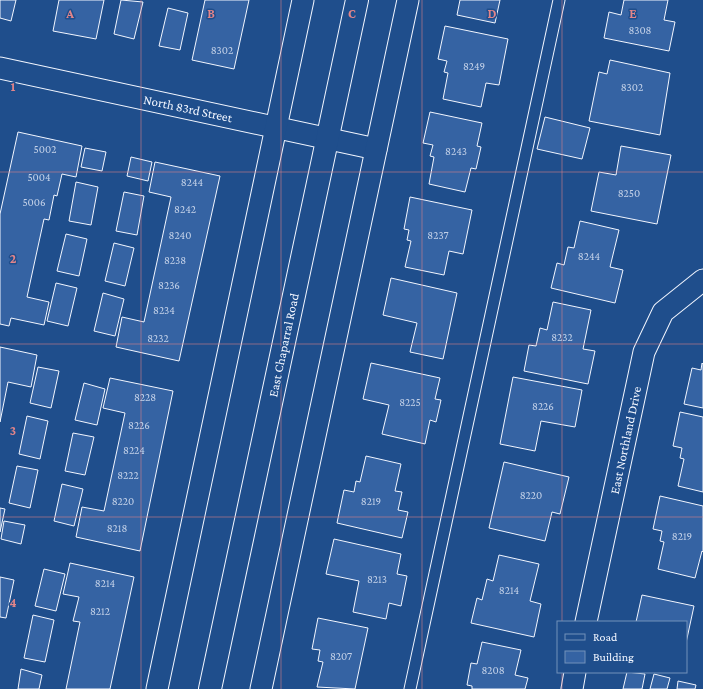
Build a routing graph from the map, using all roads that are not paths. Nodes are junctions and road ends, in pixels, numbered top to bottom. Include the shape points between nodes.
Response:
1 (304, 0) edge
2 (357, 0) edge
3 (408, 0) edge
4 (559, 0) edge
5 (0, 68) edge
6 (276, 127) junction
7 (327, 138) junction
8 (376, 149) junction
9 (703, 280) edge
10 (586, 621) edge
11 (575, 673) edge
12 (157, 689) edge
13 (210, 689) edge
14 (261, 689) edge
15 (410, 689) edge
16 (572, 689) edge

1 - 6 street
2 - 7 main road, East Chaparral Road
3 - 8 street
4 - 15 lane
5 - 6 street, North 83rd Street
6 - 7 street, North 83rd Street
6 - 12 street
7 - 8 street, North 83rd Street
7 - 13 main road, East Chaparral Road
8 - 14 street
9 - 10 street, East Northland Drive via 663,312 644,352
11 - 16 street

